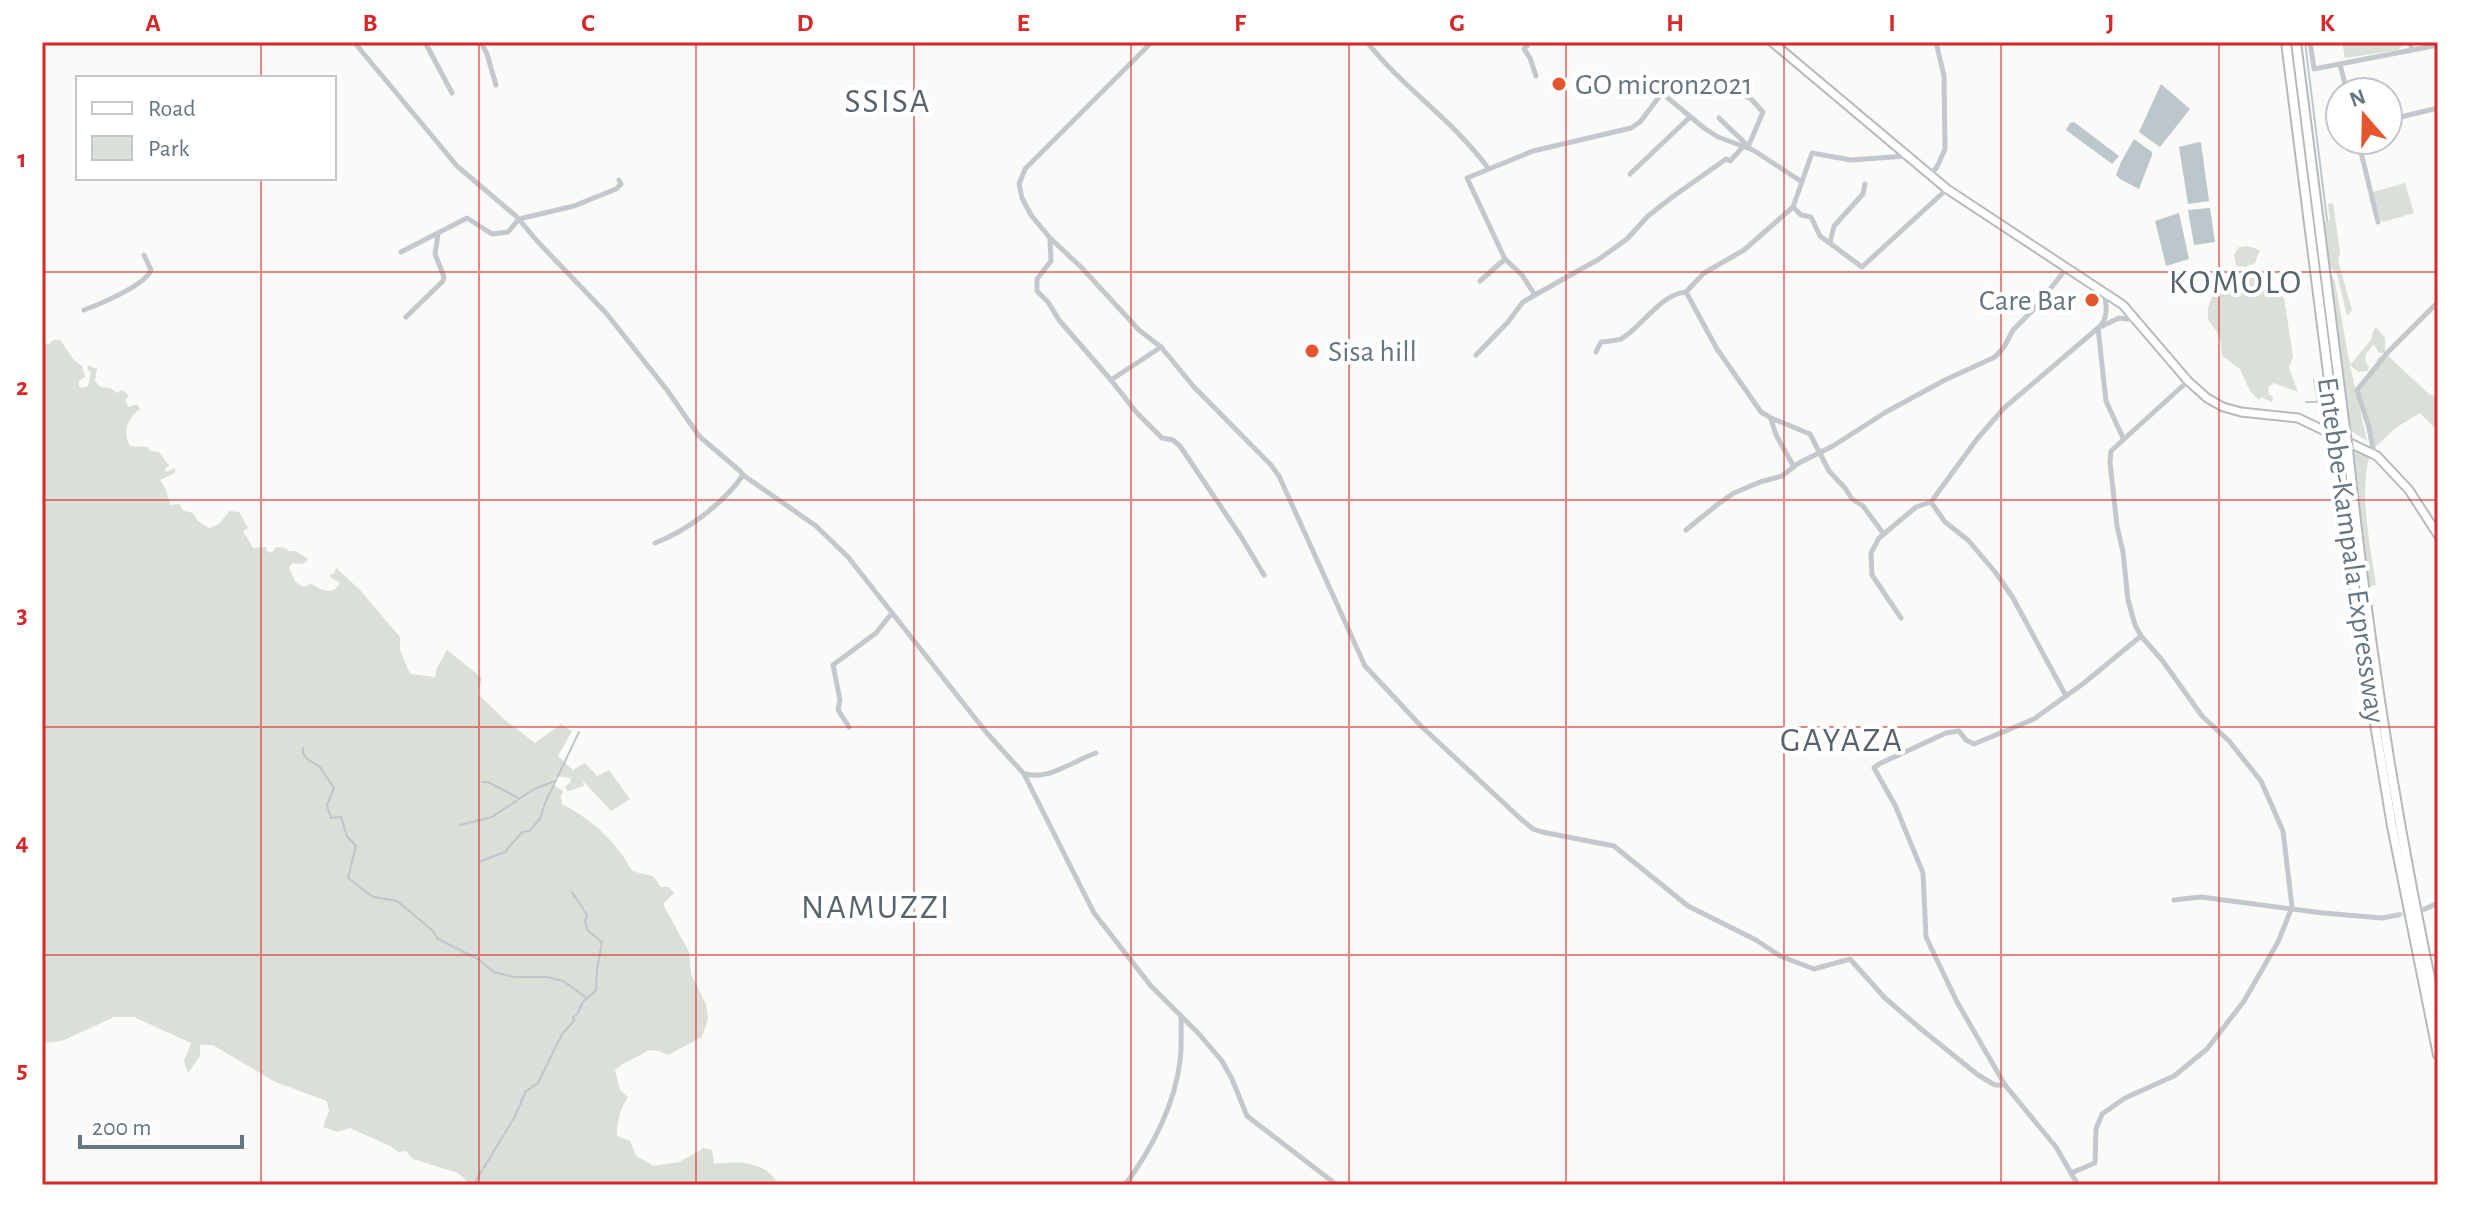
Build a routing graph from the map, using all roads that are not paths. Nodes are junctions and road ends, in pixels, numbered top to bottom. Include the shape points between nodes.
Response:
1 (354, 42) edge
2 (425, 42) edge
3 (481, 42) edge
4 (1152, 42) edge
5 (1367, 42) edge
6 (1530, 42) edge
7 (1772, 42) edge
8 (1936, 42) edge
9 (2286, 42) edge
10 (2296, 42) edge
11 (2310, 42) edge
12 (2410, 42) edge
13 (2438, 45) edge
14 (2412, 50) junction
15 (2340, 64) junction
16 (1536, 76) dead end
17 (2343, 76) edge
18 (496, 85) dead end
19 (452, 93) dead end
20 (1741, 93) dead end
21 (2438, 108) edge
22 (2404, 116) edge
23 (1690, 117) junction
24 (1719, 118) dead end
25 (1748, 148) junction
26 (1906, 156) junction
27 (2362, 156) edge
28 (1488, 168) junction
29 (1630, 174) dead end
30 (1930, 176) junction
31 (619, 180) dead end
32 (1802, 182) junction
33 (1865, 184) dead end
34 (1947, 189) junction
35 (1793, 207) junction
36 (519, 219) junction
37 (2378, 222) dead end
38 (438, 233) junction
39 (1050, 238) junction
40 (1830, 243) junction
41 (401, 252) dead end
42 (144, 255) dead end
43 (1505, 259) junction
44 (2067, 268) junction
45 (1480, 281) dead end
46 (2103, 290) junction
47 (1686, 292) junction
48 (1535, 295) junction
49 (2438, 302) edge
50 (84, 310) dead end
51 (406, 317) dead end
52 (2137, 320) junction
53 (2098, 328) junction
54 (1161, 347) junction
55 (1596, 352) dead end
56 (1476, 355) dead end
57 (1111, 380) junction
58 (2188, 381) junction
59 (1771, 418) junction
60 (2339, 421) junction
61 (2123, 438) junction
62 (1820, 452) junction
63 (2374, 454) junction
64 (1794, 467) junction
65 (743, 475) junction
66 (1931, 502) junction
67 (1686, 530) dead end
68 (1883, 533) junction
69 (2438, 535) edge
70 (655, 543) dead end
71 (1264, 575) dead end
72 (892, 613) junction
73 (1901, 618) dead end
74 (2141, 636) junction
75 (2067, 696) junction
76 (849, 727) dead end
77 (1096, 753) dead end
78 (1024, 774) junction
79 (2174, 900) dead end
80 (2438, 903) edge
81 (2292, 907) junction
82 (2425, 909) tunnel mouth
83 (2398, 915) tunnel mouth
84 (2438, 1015) edge
85 (1181, 1017) junction
86 (2438, 1055) edge
87 (2005, 1085) junction
88 (2071, 1173) junction
89 (1125, 1185) edge
90 (1337, 1185) edge
91 (2078, 1185) edge

1 - 36 street via 457,166
2 - 19 street
3 - 18 street
4 - 39 street via 1025,169 1019,184 1022,198
5 - 28 street
6 - 16 street via 1522,47
7 - 26 main road
8 - 30 street via 1944,76 1945,149
9 - 60 highway, Entebbe-Kampala Expressway
10 - 60 highway, Entebbe-Kampala Expressway
11 - 15 street via 2313,69
12 - 14 street
13 - 14 street
14 - 15 street
15 - 17 street
20 - 25 street via 1763,112
21 - 22 street
23 - 25 street via 1718,137
23 - 28 street via 1662,93 1631,128 1533,151
23 - 29 street
24 - 25 street
25 - 32 street
25 - 48 street via 1671,198 1627,239
26 - 30 main road
26 - 32 street via 1851,160 1815,152
27 - 37 street
28 - 43 street via 1467,178
30 - 34 main road
31 - 36 street via 616,189 574,206
32 - 35 street
33 - 40 street via 1863,194 1834,226
34 - 40 street via 1865,266 1859,267
34 - 44 main road
35 - 40 street via 1811,217
35 - 47 street
36 - 38 street via 504,232 492,234 467,218
36 - 65 street via 606,313 699,436
38 - 41 street
38 - 51 street via 435,254 443,281
39 - 54 street
39 - 57 street via 1051,261 1037,279 1037,291
42 - 50 street via 151,270 147,279
43 - 45 street
43 - 48 street
44 - 46 main road
44 - 62 street via 1995,357 1914,396
46 - 52 main road
46 - 53 street via 2106,312
47 - 55 street via 1653,310 1621,339 1601,342
47 - 59 street via 1746,393
48 - 56 street
49 - 63 street via 2358,388
52 - 53 street via 2119,318
52 - 58 main road
53 - 61 street via 2106,401
53 - 66 street via 1993,419
54 - 57 street
54 - 87 street via 1279,476 1365,666 1522,820 1542,832 1614,846 1688,906 1780,956 1814,969 1850,959 1921,1029 1988,1081
57 - 71 street via 1160,436 1180,446
58 - 61 street
58 - 63 main road via 2223,407 2298,418
59 - 62 street via 1807,432
59 - 64 street
60 - 84 highway, Entebbe-Kampala Expressway, bridge via 2348,450 2381,708
60 - 86 highway, Entebbe-Kampala Expressway, bridge via 2360,634 2389,813
61 - 74 street via 2111,451 2110,462 2128,600
62 - 64 street
62 - 68 street via 1829,471
63 - 69 main road via 2409,490
64 - 67 street via 1734,493
65 - 70 street via 730,494 699,518
65 - 72 street via 828,536
66 - 68 street
66 - 75 street via 1996,573
68 - 73 street via 1871,553 1872,575
72 - 76 street via 876,633 833,665 838,710
72 - 78 street
74 - 75 street
74 - 81 street via 2202,716 2261,781 2283,831
75 - 87 street via 2034,719 1974,744 1953,731 1874,768 1923,873 1926,937
77 - 78 street via 1047,775
78 - 85 street via 1094,913
79 - 81 street via 2201,897
80 - 82 street
81 - 83 street via 2382,918
81 - 88 street via 2278,942 2223,1031 2174,1076 2102,1114 2095,1163
85 - 89 street via 1180,1061 1165,1115 1152,1147
85 - 90 street via 1222,1061 1252,1122
87 - 88 street
88 - 91 street

